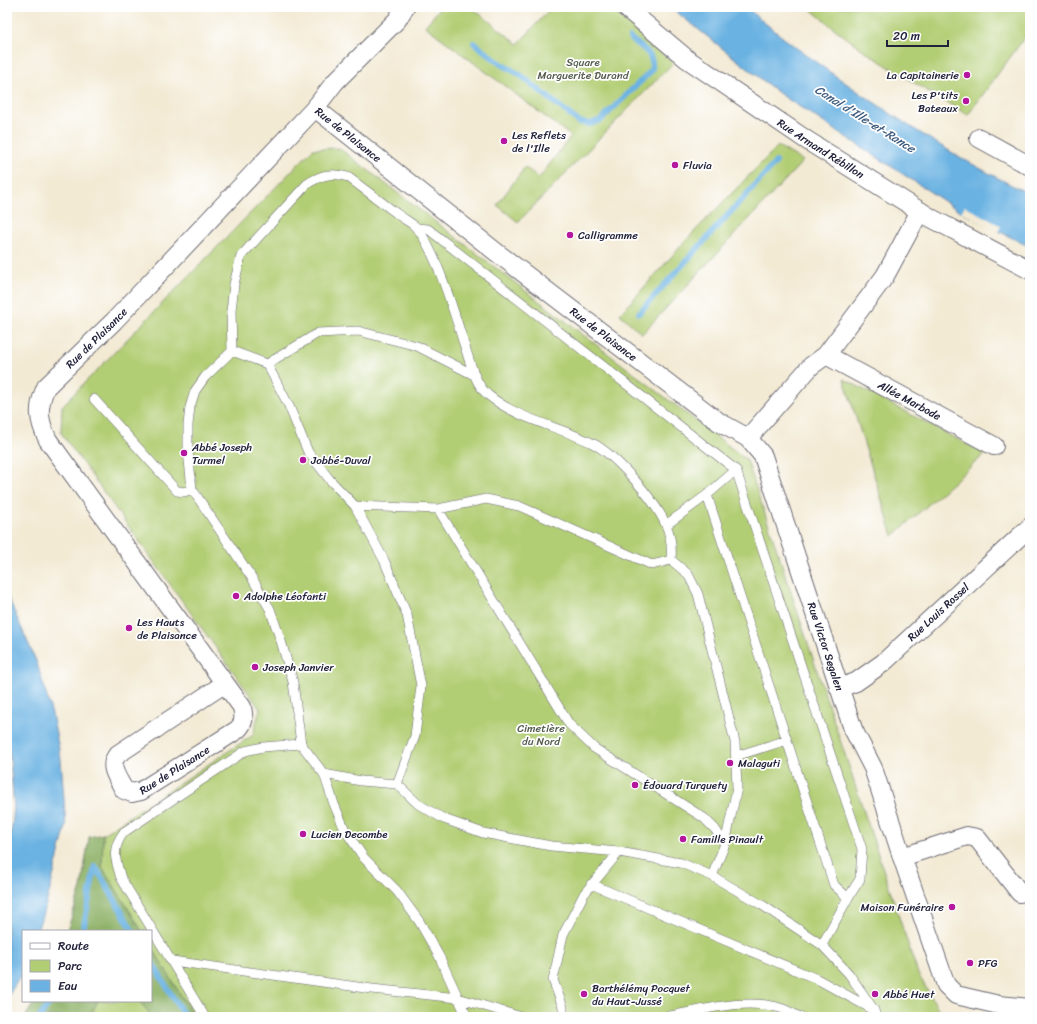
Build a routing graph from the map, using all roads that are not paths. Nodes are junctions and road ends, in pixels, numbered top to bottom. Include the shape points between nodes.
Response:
1 (405, 7) edge
2 (625, 7) edge
3 (315, 108) junction
4 (979, 138) dead end
5 (1030, 166) edge
6 (920, 211) junction
7 (416, 228) junction
8 (1030, 270) edge
9 (232, 351) junction
10 (826, 355) junction
11 (267, 364) junction
12 (474, 375) junction
13 (94, 399) dead end
14 (748, 438) junction
15 (994, 446) dead end
16 (736, 470) junction
17 (192, 489) junction
18 (707, 495) junction
19 (355, 506) junction
20 (438, 509) junction
21 (666, 525) junction
22 (1030, 527) edge
23 (671, 560) junction
24 (224, 684) junction
25 (839, 688) junction
26 (787, 740) junction
27 (301, 744) junction
28 (736, 756) junction
29 (324, 774) junction
30 (397, 784) junction
31 (725, 844) junction
32 (619, 852) junction
33 (902, 857) junction
34 (712, 876) junction
35 (591, 884) junction
36 (1020, 893) dead end
37 (848, 898) junction
38 (822, 945) junction
39 (172, 961) junction
40 (458, 998) junction
41 (1030, 1008) edge
42 (875, 1014) edge
43 (205, 1017) edge
44 (468, 1017) edge
45 (521, 1017) edge
46 (563, 1017) edge
47 (664, 1017) edge
48 (800, 1017) edge

1 - 3 street via 397,20 335,82
2 - 6 street, Rue Armand Rébillon via 687,59 766,113
3 - 14 street, Rue de Plaisance via 496,252 719,422
3 - 24 street, Rue de Plaisance via 114,321 46,387 40,401 41,428 48,440
4 - 5 street
6 - 8 street, Rue Armand Rébillon
6 - 10 street via 885,276
7 - 9 lane via 348,177 326,174 306,184 241,256 231,311
7 - 12 lane via 438,269
7 - 16 lane via 428,229
9 - 11 lane
9 - 17 lane via 205,377 195,391 190,407 188,452
10 - 14 street via 811,366
10 - 15 street, Allée Marbode
11 - 12 lane via 318,333 358,331 417,346
11 - 19 lane via 289,406 308,452
12 - 21 lane via 487,394 505,407 593,443 614,460 651,500
13 - 17 lane via 177,491
14 - 25 street, Rue Victor Segalen via 763,456
16 - 18 lane
16 - 37 lane via 862,849 860,878
17 - 27 lane via 270,609 293,682
18 - 21 lane
18 - 26 lane
19 - 20 lane
19 - 30 lane via 384,560 407,615 421,686 415,736
20 - 23 lane via 486,499 502,501 519,506 652,565
20 - 31 lane via 568,724 594,748 704,818
21 - 23 lane via 671,542
22 - 25 street, Rue Louis Rossel via 888,659 870,674
23 - 28 lane via 688,574 698,594 735,742
24 - 24 street, Rue de Plaisance via 242,707 244,716 238,730 141,791 132,793 124,790 112,766 118,754
25 - 33 street, Rue Victor Segalen via 852,729 873,768
26 - 28 lane
26 - 37 lane via 834,885
27 - 29 lane
27 - 39 lane via 244,751 124,832 118,841 115,849 116,862 121,878
28 - 31 lane via 737,788
29 - 30 lane
29 - 40 lane via 345,830 364,858 397,891 419,921 439,956
30 - 32 lane via 418,804 444,819 483,833 551,846
31 - 34 lane
32 - 34 lane via 680,863
32 - 35 lane
33 - 36 street via 972,836 977,838
33 - 41 street, Rue Victor Segalen via 946,985 956,995 999,1005
34 - 38 lane via 762,905
35 - 42 lane via 817,978
35 - 46 lane via 572,913 563,934 553,980 563,1008
37 - 38 lane
38 - 42 lane via 849,974
39 - 40 lane via 372,989
39 - 43 lane
40 - 44 lane
40 - 45 lane
47 - 48 lane via 739,1004 759,1004 780,1008

